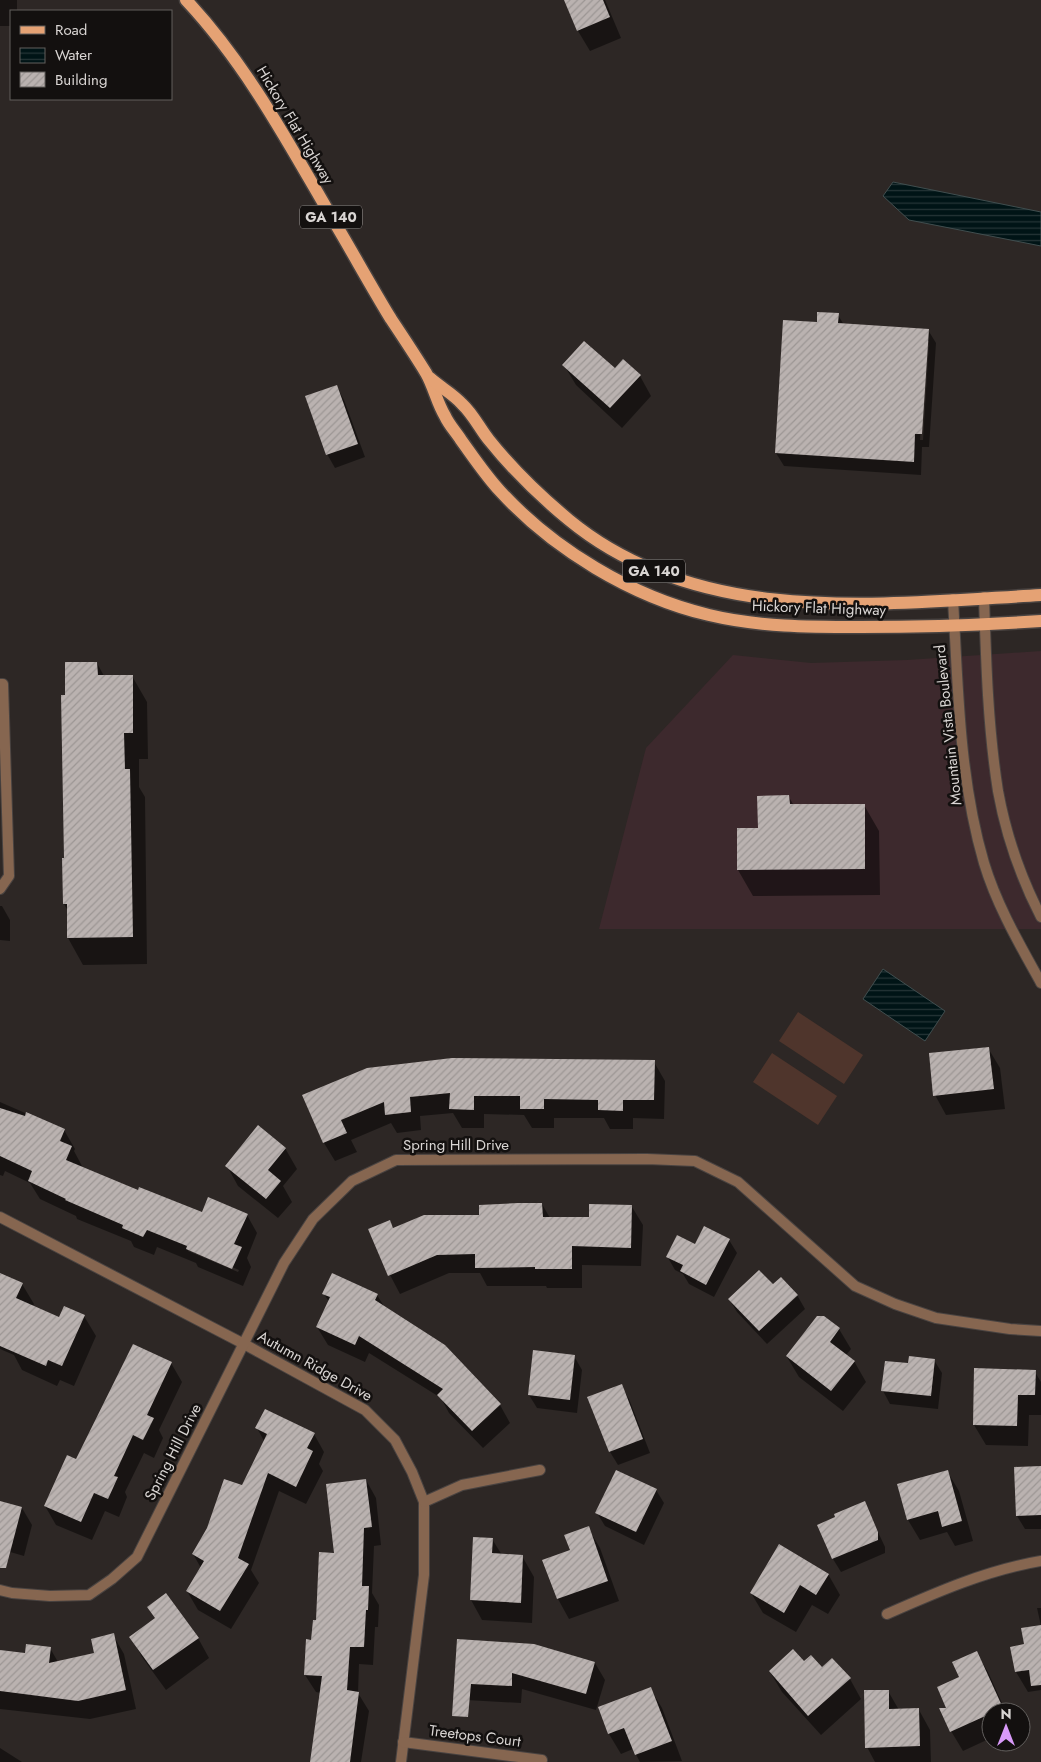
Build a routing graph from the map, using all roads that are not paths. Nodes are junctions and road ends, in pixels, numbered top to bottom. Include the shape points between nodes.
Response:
1 (186, 0) edge
2 (428, 377) junction
3 (1041, 594) edge
4 (984, 598) junction
5 (953, 599) junction
6 (1041, 621) edge
7 (985, 625) junction
8 (954, 626) junction
9 (0, 684) edge
10 (0, 889) edge
11 (1041, 917) edge
12 (1041, 983) edge
13 (0, 1217) edge
14 (1041, 1331) edge
15 (244, 1344) junction
16 (540, 1470) dead end
17 (424, 1502) junction
18 (1041, 1561) edge
19 (0, 1590) edge
20 (887, 1614) dead end
21 (403, 1742) junction
22 (542, 1760) dead end
23 (401, 1762) edge

1 - 2 main road, Hickory Flat Highway / GA 140 via 218,36 253,86
2 - 5 main road, Hickory Flat Highway / GA 140 via 463,404 489,441 543,498 597,541 649,569 704,588 776,600 858,603
2 - 8 main road, Hickory Flat Highway / GA 140 via 444,416 499,490 541,530 622,582 678,606 741,621 804,627
3 - 4 main road, Hickory Flat Highway / GA 140
4 - 5 main road, Hickory Flat Highway / GA 140
4 - 7 street
5 - 8 street, Mountain Vista Boulevard
6 - 7 main road, Hickory Flat Highway / GA 140
7 - 8 main road, Hickory Flat Highway / GA 140
7 - 11 street via 998,792 1014,852
8 - 12 street, Mountain Vista Boulevard via 964,763 976,832 993,889
9 - 10 street via 3,684 9,876
13 - 15 street, Autumn Ridge Drive
14 - 15 street, Spring Hill Drive via 936,1318 855,1286 738,1182 695,1162 647,1159 396,1160 352,1181 312,1219 284,1262
15 - 17 street, Autumn Ridge Drive via 365,1410 395,1440
15 - 19 street, Spring Hill Drive via 137,1558 89,1595 50,1596
16 - 17 street via 462,1485
17 - 21 street, Autumn Ridge Drive via 424,1575
18 - 20 street via 1012,1566 953,1585
21 - 22 street, Treetops Court
21 - 23 street, Autumn Ridge Drive

